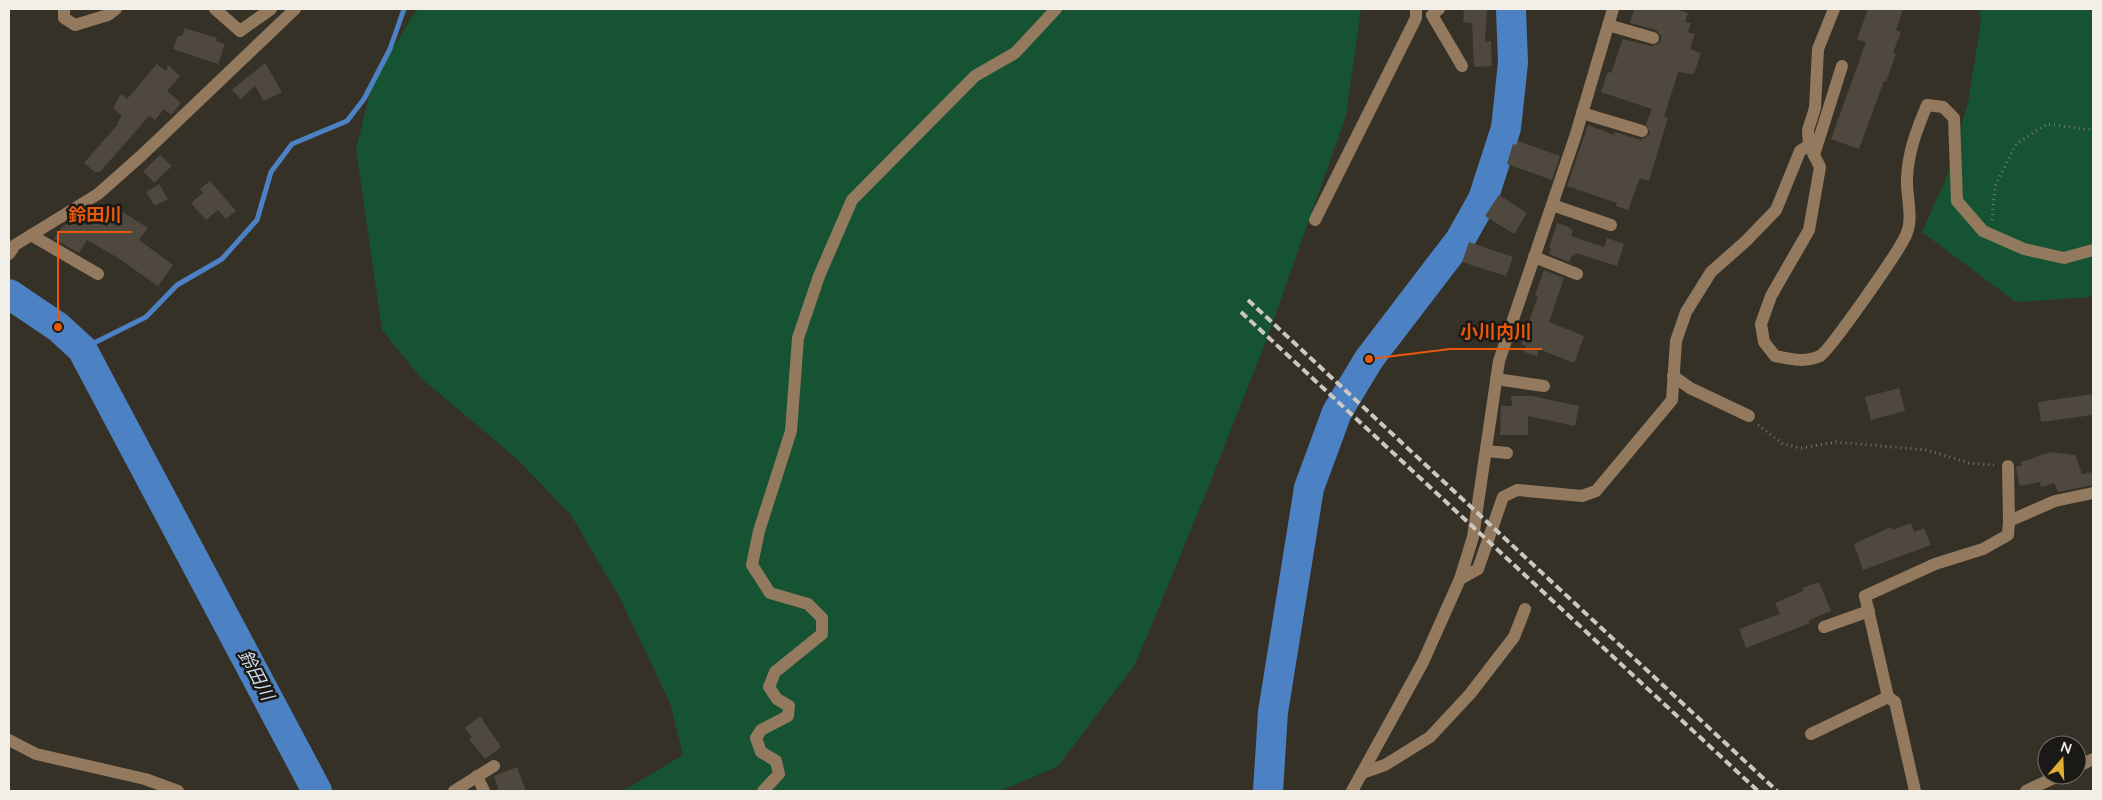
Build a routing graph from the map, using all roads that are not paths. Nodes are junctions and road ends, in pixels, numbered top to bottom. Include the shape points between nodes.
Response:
1 (64, 9) edge
2 (116, 9) edge
3 (271, 9) edge
4 (295, 9) edge
5 (1056, 9) edge
6 (1613, 9) edge
7 (1834, 9) edge
8 (219, 10) edge
9 (1435, 12) edge
10 (1416, 14) edge
11 (1608, 25) junction
12 (1653, 38) dead end
13 (1462, 66) dead end
14 (1842, 66) dead end
15 (1582, 113) junction
16 (1642, 131) dead end
17 (1811, 150) junction
18 (1552, 205) junction
19 (1316, 220) dead end
20 (1611, 225) dead end
21 (31, 235) junction
22 (11, 247) edge
23 (2093, 250) edge
24 (1534, 257) junction
25 (98, 274) dead end
26 (1577, 274) dead end
27 (1673, 376) junction
28 (1496, 379) junction
29 (1544, 386) dead end
30 (1749, 416) road end
31 (1487, 451) junction
32 (1507, 453) dead end
33 (2008, 466) road end
34 (2093, 493) edge
35 (2009, 521) junction
36 (1460, 579) junction
37 (1525, 609) dead end
38 (1869, 611) junction
39 (1824, 627) dead end
40 (1888, 697) junction
41 (1811, 734) dead end
42 (9, 740) edge
43 (494, 766) dead end
44 (1362, 773) junction
45 (477, 776) junction
46 (2039, 785) edge
47 (178, 791) edge
48 (454, 791) edge
49 (484, 791) edge
50 (763, 791) edge
51 (1352, 791) edge
52 (1915, 791) edge
53 (2026, 791) edge

1 - 2 street via 64,18 75,25 108,15
3 - 8 street via 240,31
4 - 21 street via 98,194
5 - 50 street via 1016,53 974,76 852,200 819,276 798,338 791,431 758,531 752,565 770,593 808,604 822,618 822,634 775,672 770,687 777,699 789,706 788,716 761,730 756,738 762,752 776,761 779,774
6 - 11 street
7 - 17 street via 1818,49 1815,108 1808,130
9 - 10 street
9 - 13 street
10 - 19 street
11 - 12 street
11 - 15 street
14 - 17 street
15 - 16 street
15 - 18 street
17 - 23 street via 1820,167 1809,230 1770,296 1761,324 1764,342 1775,356 1800,361 1821,355 1887,269 1907,234 1909,155 1927,106 1943,107 1954,118 1957,201 1983,231 2024,250 2064,258
17 - 27 street via 1800,151 1776,210 1710,272 1686,312 1676,341
18 - 20 street
18 - 24 street
21 - 22 street
21 - 25 street
24 - 26 street
24 - 28 street
27 - 30 street via 1690,388
27 - 36 street via 1672,400 1596,491 1582,496 1517,490 1503,498 1478,569
28 - 29 street
28 - 31 street
31 - 32 street
31 - 36 street via 1474,537
33 - 35 street
34 - 35 street via 2055,501
35 - 38 street via 2008,535 1984,548 1935,564 1865,596
36 - 44 street via 1423,662
37 - 44 street via 1514,637 1470,694 1430,736 1386,765
38 - 39 street
38 - 40 street
40 - 41 street
40 - 52 street via 1895,702
42 - 47 street via 36,754 146,779
43 - 45 street
44 - 51 street
45 - 48 street
45 - 49 street
46 - 53 street

